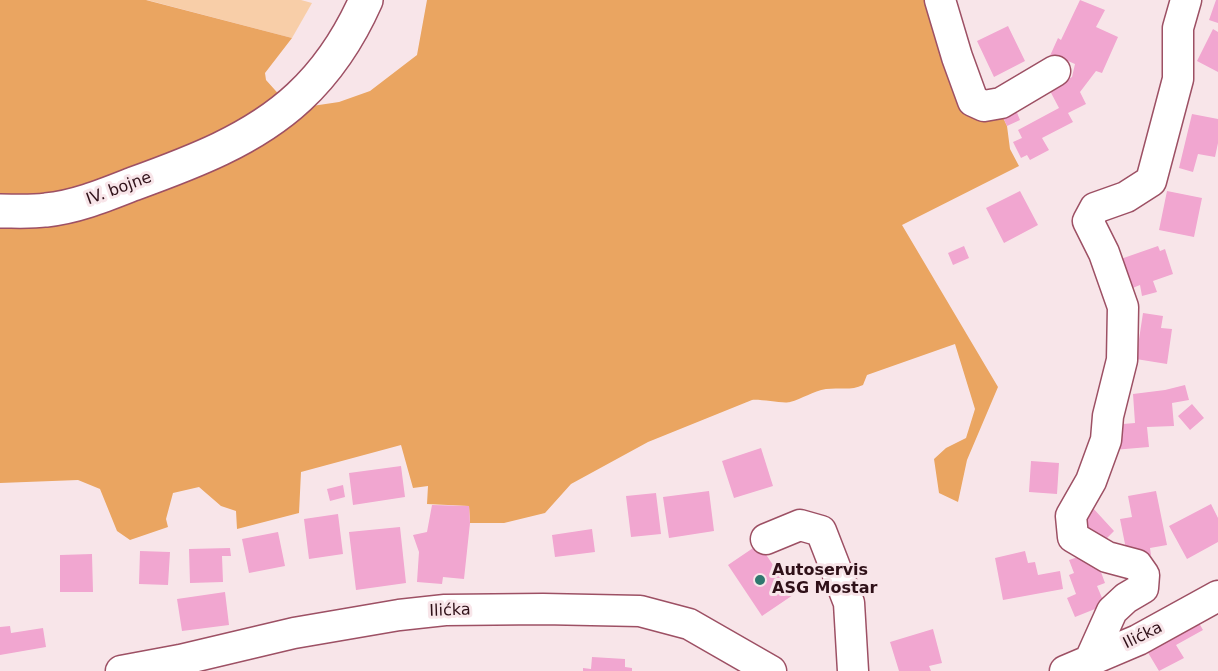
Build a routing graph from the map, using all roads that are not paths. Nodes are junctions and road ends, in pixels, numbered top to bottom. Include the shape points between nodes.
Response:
1 (366, 0) edge
2 (940, 0) edge
3 (1186, 0) edge
4 (1055, 71) dead end
5 (0, 211) edge
6 (766, 539) dead end
7 (1218, 596) edge
8 (1077, 665) edge
9 (121, 671) edge
10 (771, 671) edge
11 (853, 671) edge

1 - 5 main road, IV. bojne via 324,70 272,120 171,170 86,202 46,210
2 - 4 street via 974,101 984,106 1000,103
3 - 8 street via 1178,28 1178,79 1151,181 1095,208 1088,221 1123,307 1122,360 1106,440 1091,482 1071,516 1074,537 1107,557 1137,565 1144,574 1143,588 1112,611
6 - 11 street via 800,525 821,531 849,603
7 - 8 street, Ilićka via 1138,640
9 - 10 street, Ilićka via 294,633 399,615 446,610 543,609 640,611 689,624

